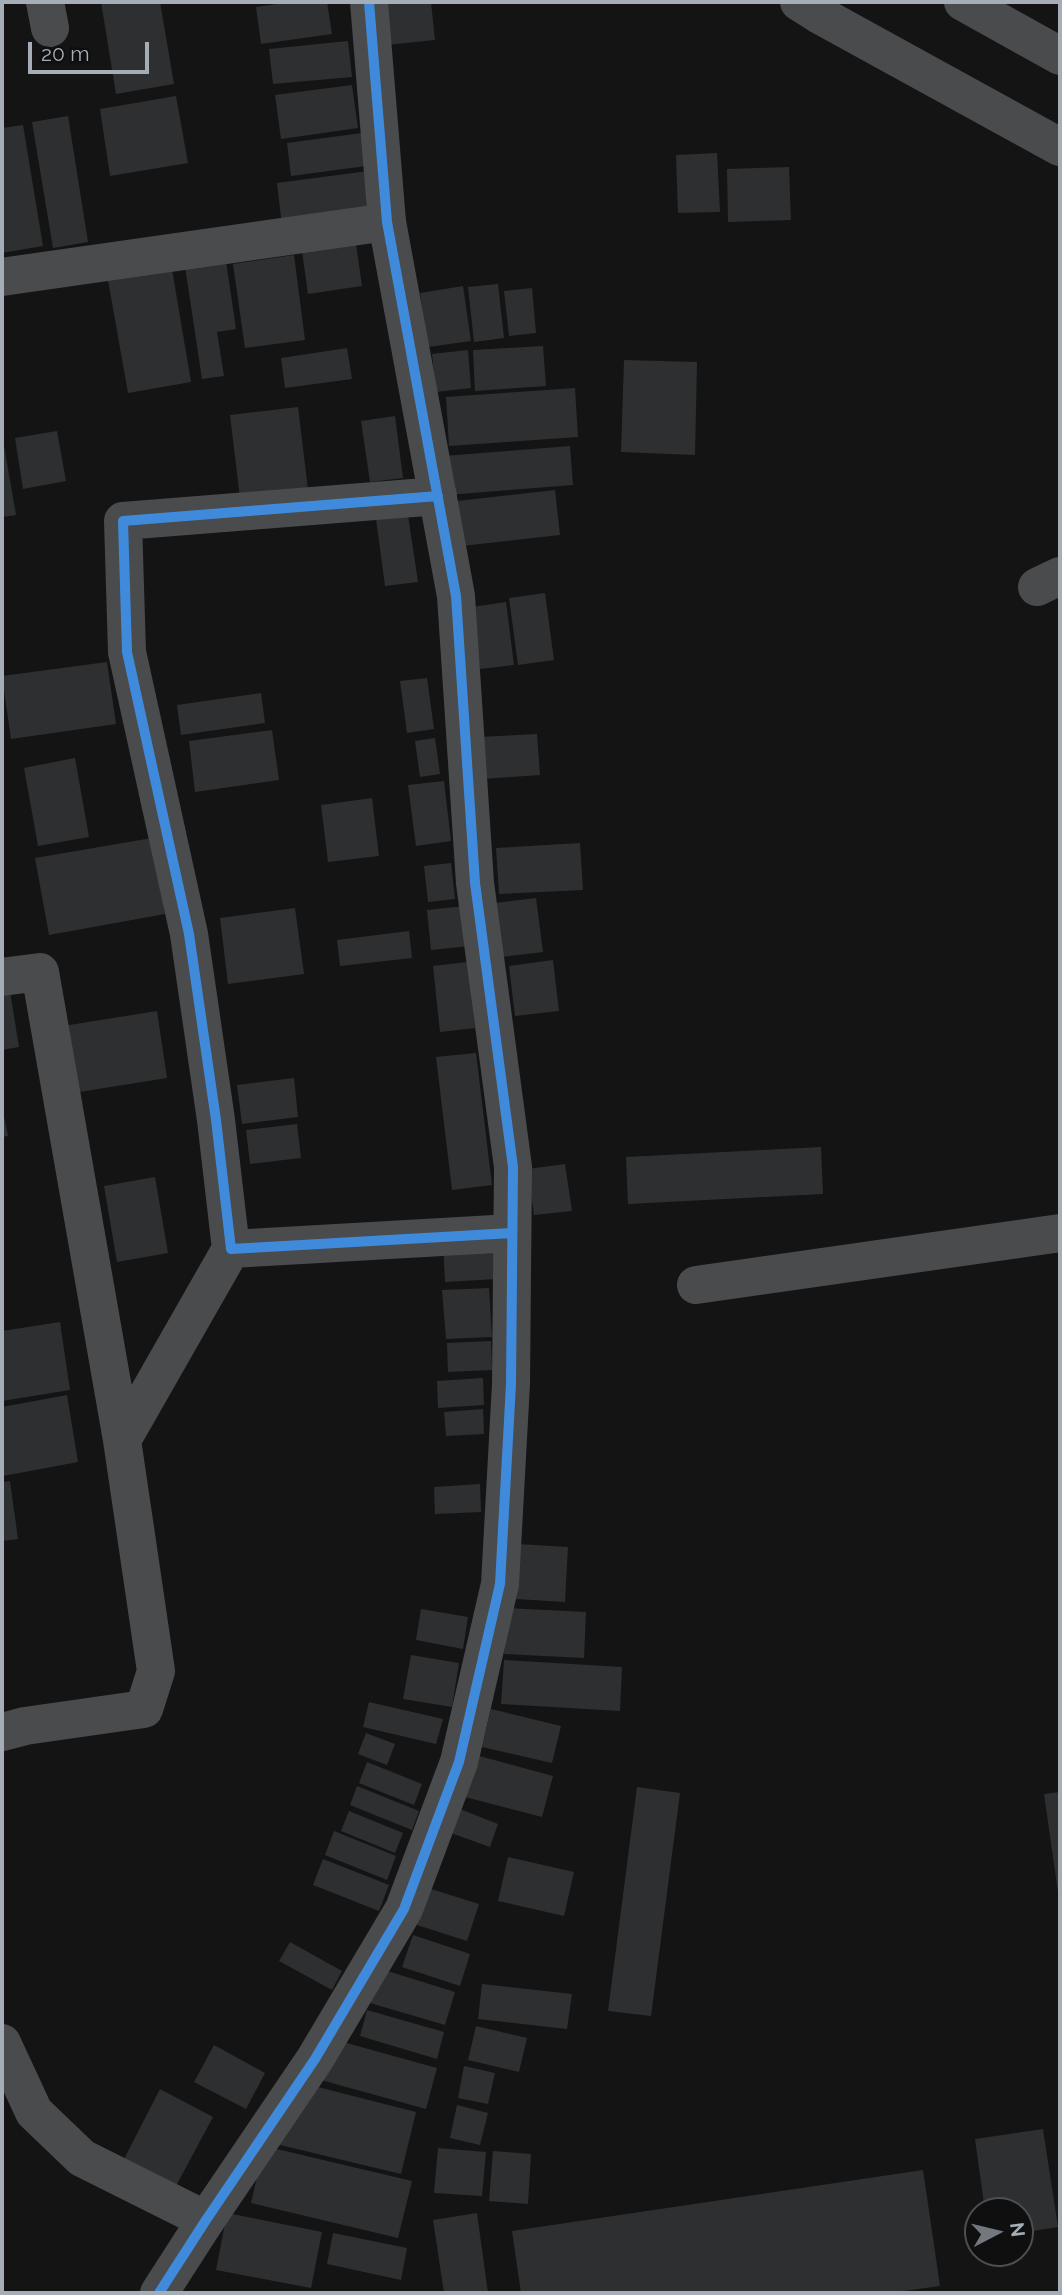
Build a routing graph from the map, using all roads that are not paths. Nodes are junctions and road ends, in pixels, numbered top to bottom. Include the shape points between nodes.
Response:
1 (369, 2) edge
2 (799, 2) edge
3 (963, 2) edge
4 (1060, 56) edge
5 (1060, 146) edge
6 (387, 222) junction
7 (2, 277) edge
8 (438, 496) junction
9 (2, 978) edge
10 (512, 1233) junction
11 (1060, 1233) edge
12 (232, 1249) junction
13 (696, 1285) dead end
14 (121, 1440) junction
15 (2, 1732) edge
16 (2, 2043) edge
17 (206, 2220) junction
18 (159, 2293) edge

1 - 6 street
2 - 5 street
3 - 4 street
6 - 7 street
6 - 8 street
8 - 10 street via 456,596 475,883 513,1167
8 - 12 street via 123,521 127,652 189,934
9 - 14 street via 40,972
10 - 12 street
10 - 17 street via 511,1384 500,1584 458,1762 404,1909 316,2059
11 - 13 street
12 - 14 street
14 - 15 street via 156,1671 144,1709
16 - 17 street via 34,2112 82,2158
17 - 18 street

